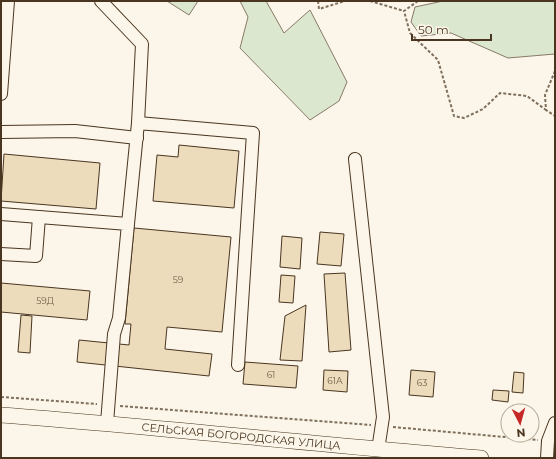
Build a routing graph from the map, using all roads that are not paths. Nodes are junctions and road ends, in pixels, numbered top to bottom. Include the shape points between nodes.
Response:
1 (8, 1) edge
2 (101, 1) edge
3 (1, 94) edge
4 (138, 123) junction
5 (1, 132) edge
6 (137, 138) junction
7 (355, 159) dead end
8 (1, 214) edge
9 (40, 217) junction
10 (128, 224) junction
11 (1, 254) edge
12 (238, 365) dead end
13 (1, 414) edge
14 (107, 423) junction
15 (555, 423) edge
16 (378, 450) junction
17 (481, 458) edge
18 (547, 458) edge

1 - 3 street
2 - 4 street via 142,44
4 - 6 street
4 - 12 street via 253,133
5 - 6 street via 75,131
6 - 10 street
7 - 16 street via 383,417
8 - 9 street
9 - 10 street
9 - 11 street via 36,256
10 - 14 street via 114,334
13 - 14 main road, СЕЛЬСКАЯ БОГОРОДСКАЯ УЛИЦА
14 - 16 main road, СЕЛЬСКАЯ БОГОРОДСКАЯ УЛИЦА
15 - 18 street via 548,441
16 - 17 main road, СЕЛЬСКАЯ БОГОРОДСКАЯ УЛИЦА

